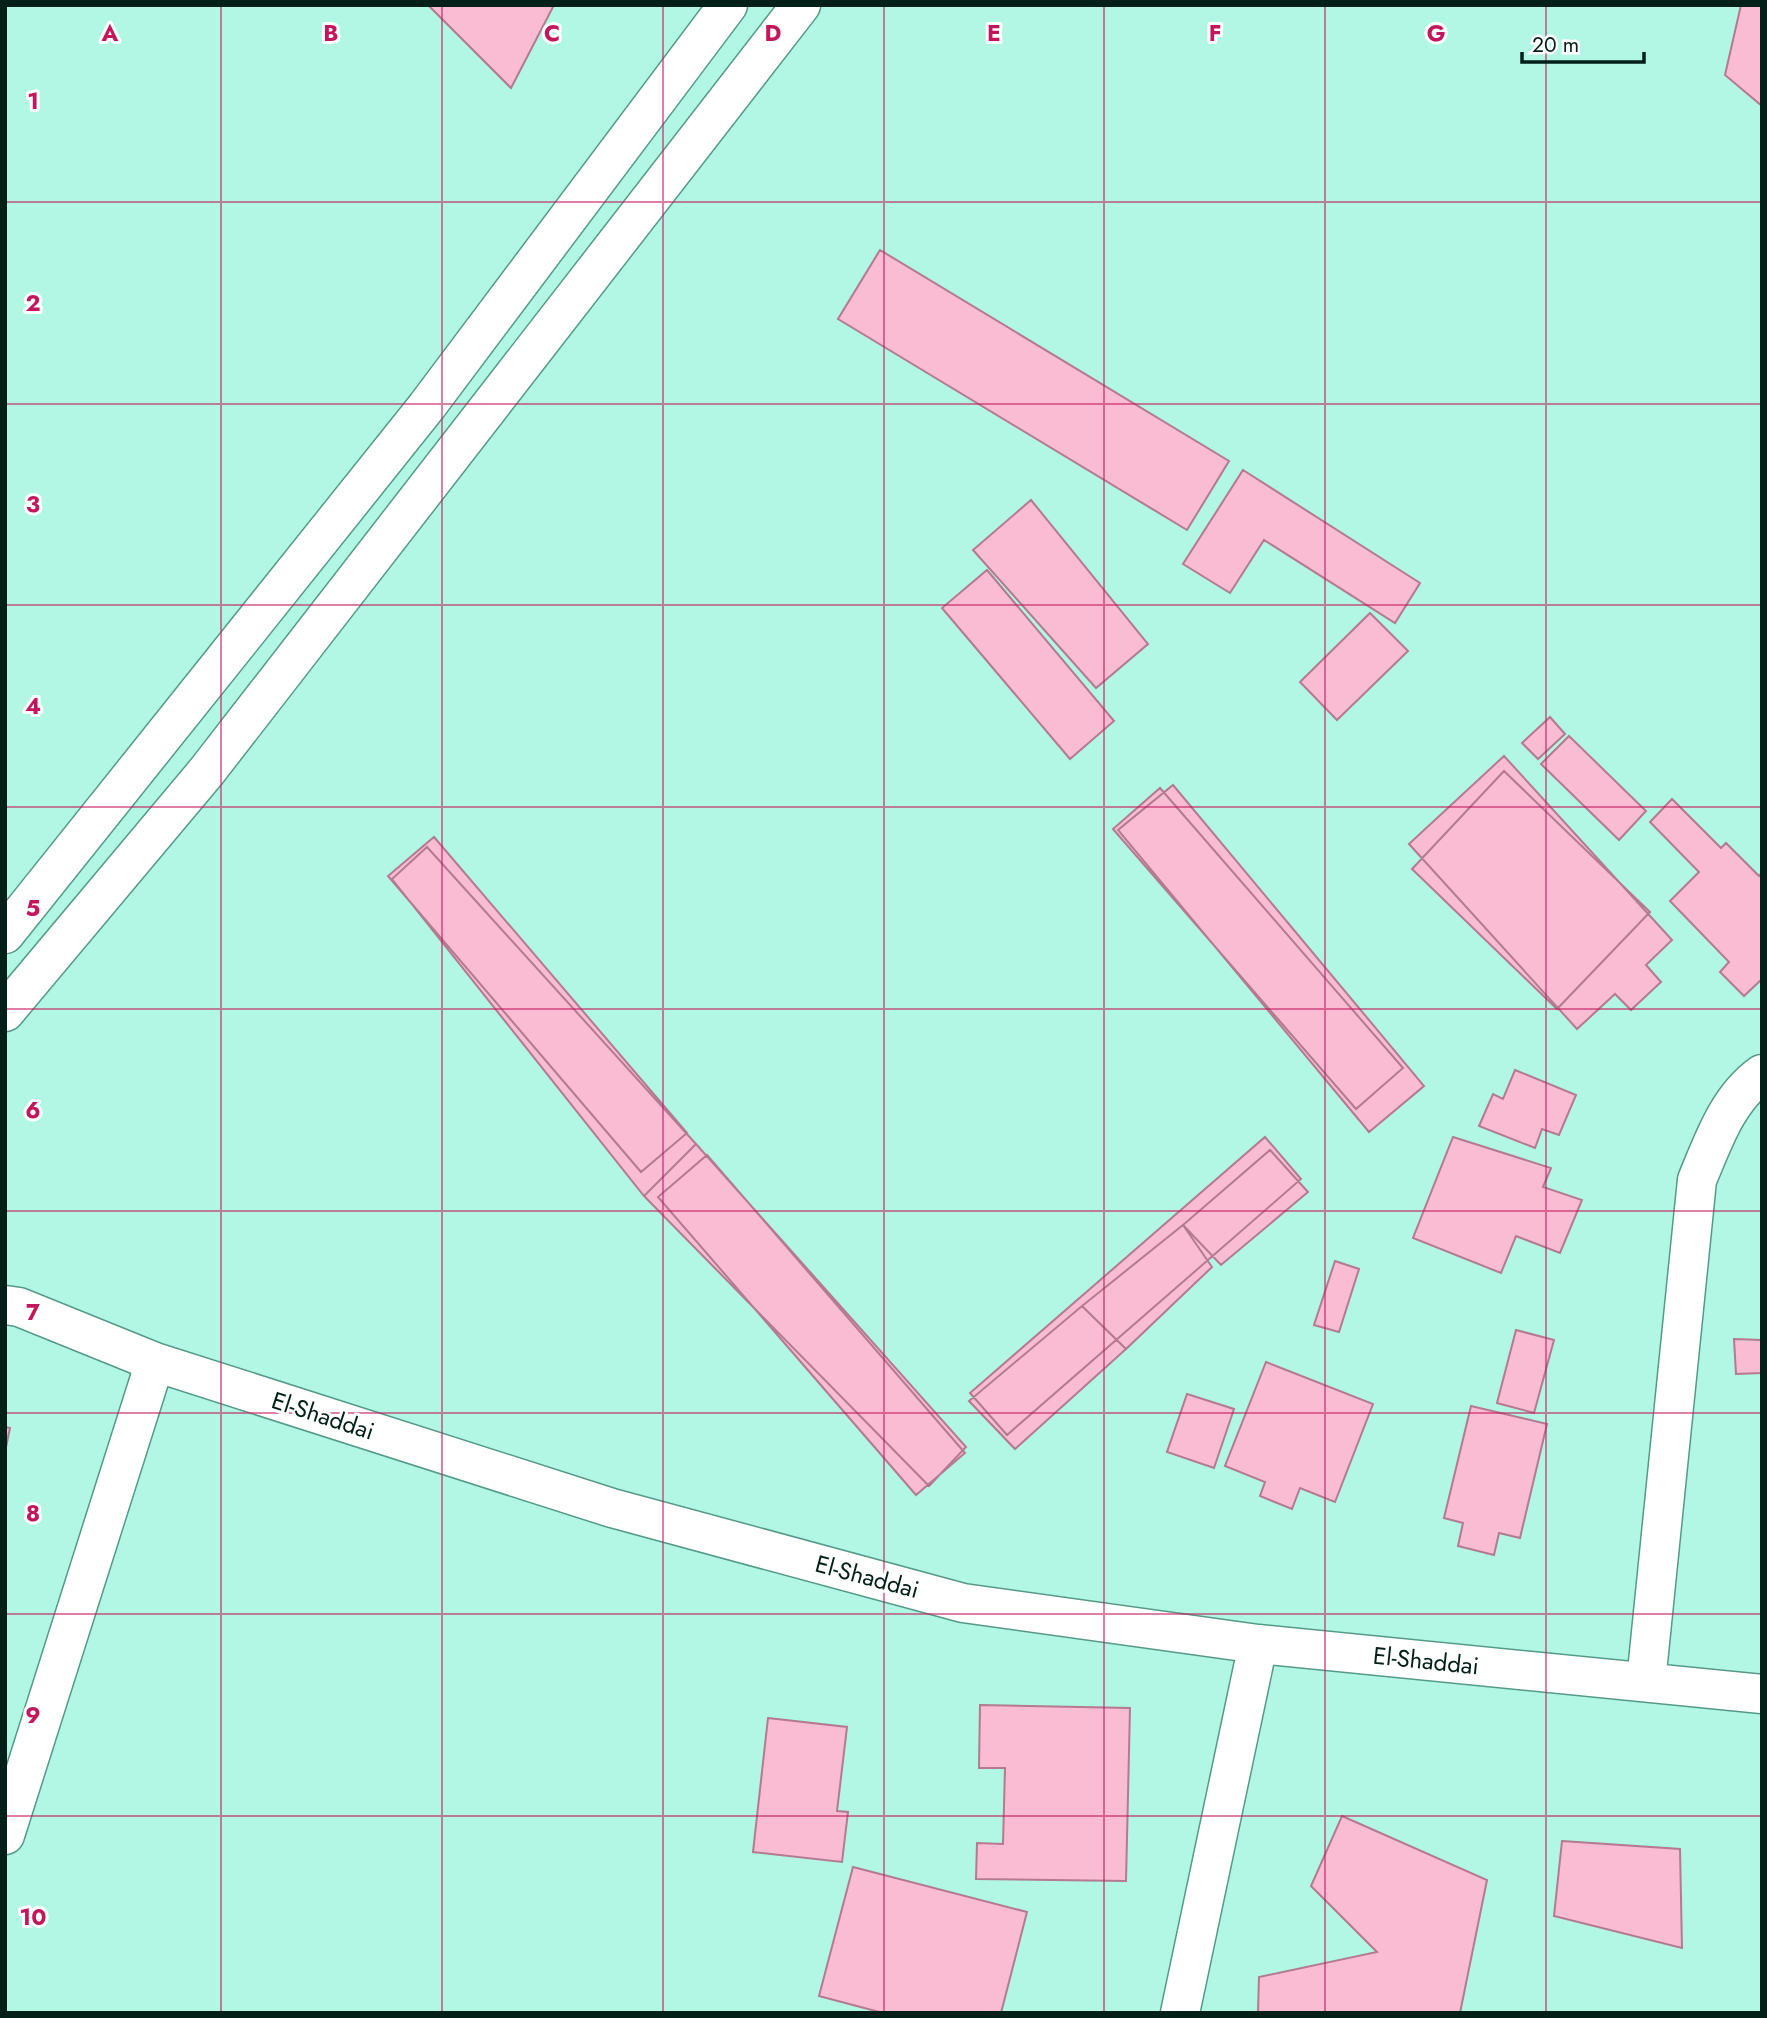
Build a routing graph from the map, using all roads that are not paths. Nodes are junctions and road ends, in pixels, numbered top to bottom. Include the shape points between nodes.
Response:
1 (728, 5) edge
2 (801, 5) edge
3 (427, 406) junction
4 (466, 436) junction
5 (5, 934) edge
6 (5, 1012) edge
7 (1762, 1074) edge
8 (10, 1303) edge
9 (155, 1362) junction
10 (1258, 1644) junction
11 (1646, 1682) junction
12 (1762, 1694) edge
13 (5, 1835) edge
14 (1180, 2013) edge

1 - 3 street
2 - 4 street
3 - 4 street
3 - 5 street
4 - 6 street via 207,771
7 - 11 street via 1749,1083 1723,1119 1697,1180
8 - 9 street, El-Shaddai
9 - 10 street, El-Shaddai via 612,1508 964,1603
9 - 13 street
10 - 11 street, El-Shaddai
10 - 14 street
11 - 12 street, El-Shaddai

